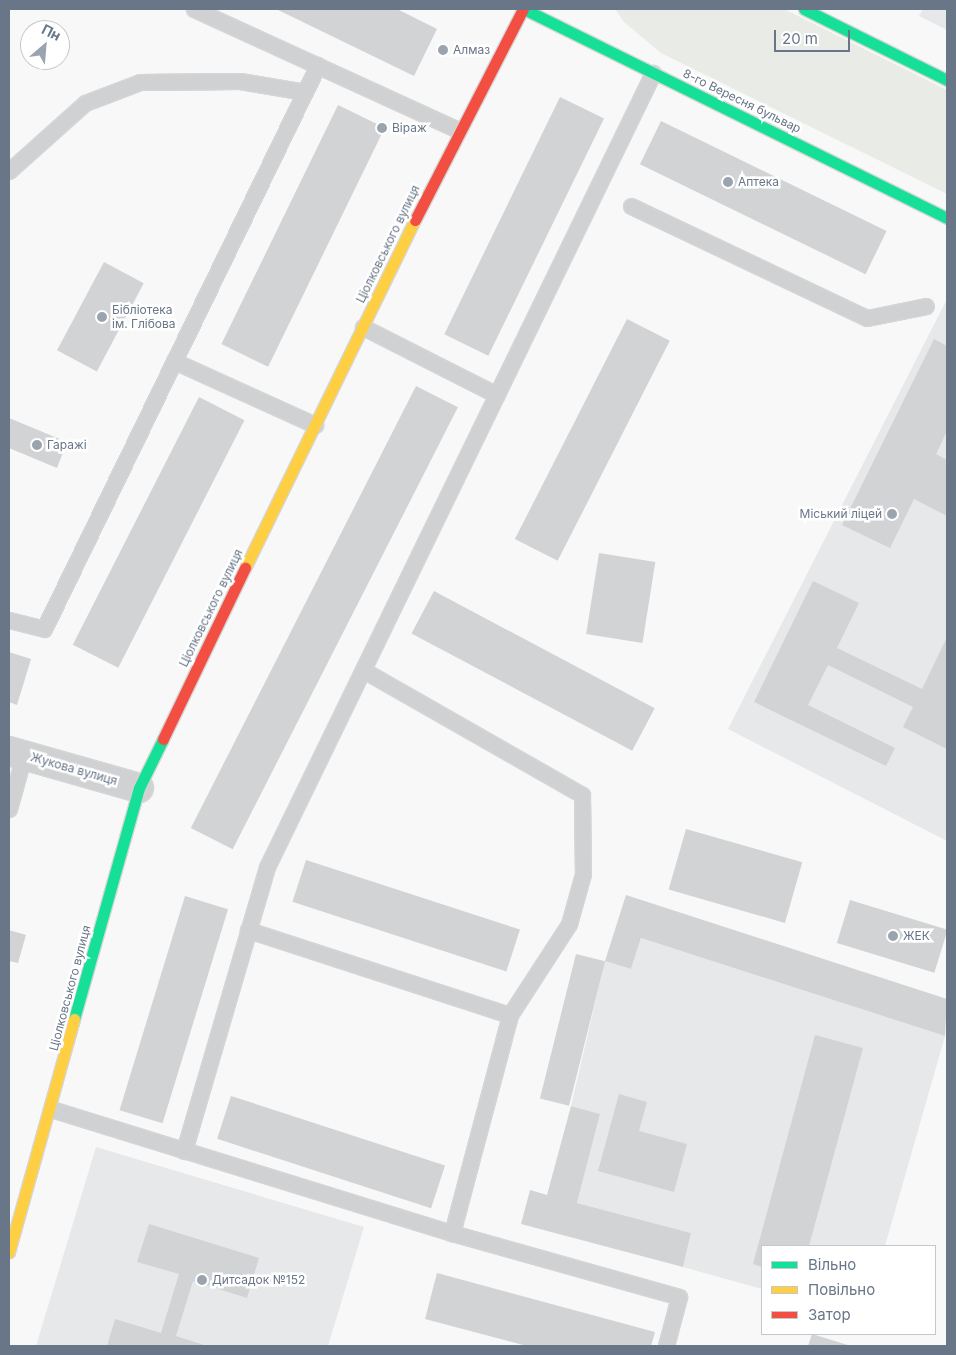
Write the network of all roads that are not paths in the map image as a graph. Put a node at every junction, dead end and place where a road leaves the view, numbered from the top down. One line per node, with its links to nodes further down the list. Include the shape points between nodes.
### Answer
1 (194, 9): 4 (lane)
2 (523, 9): 5 (street, 8-го Вересня бульвар); 8 (street, Ціолковського вулиця)
3 (804, 9): 6 (street)
4 (318, 64): 7 (lane); 8 (lane)
5 (653, 73): 11 (street, 8-го Вересня бульвар); 15 (lane)
6 (947, 80)
7 (305, 92): 9 (lane, via 240,81 140,82 85,103); 14 (lane)
8 (458, 130): 13 (street, Ціолковського вулиця)
9 (9, 171)
10 (631, 206): 12 (lane, via 867,318)
11 (947, 218)
12 (926, 306)
13 (363, 327): 15 (lane); 16 (street, Ціолковського вулиця)
14 (174, 361): 16 (lane); 17 (lane, via 44,629)
15 (497, 395): 18 (lane)
16 (316, 424): 20 (street, Ціолковського вулиця)
17 (9, 620)
18 (363, 670): 22 (lane, via 266,867); 23 (lane, via 582,795 584,874 569,924)
19 (16, 753): 20 (street, Жукова вулиця); 21 (lane)
20 (140, 788): 24 (street, Ціолковського вулиця)
21 (9, 808)
22 (248, 930): 23 (lane); 25 (lane)
23 (510, 1015): 26 (lane)
24 (51, 1109): 25 (lane); 27 (street, Ціолковського вулиця)
25 (184, 1151): 26 (lane)
26 (452, 1234): 28 (lane, via 679,1297)
27 (9, 1247)
28 (666, 1346)

